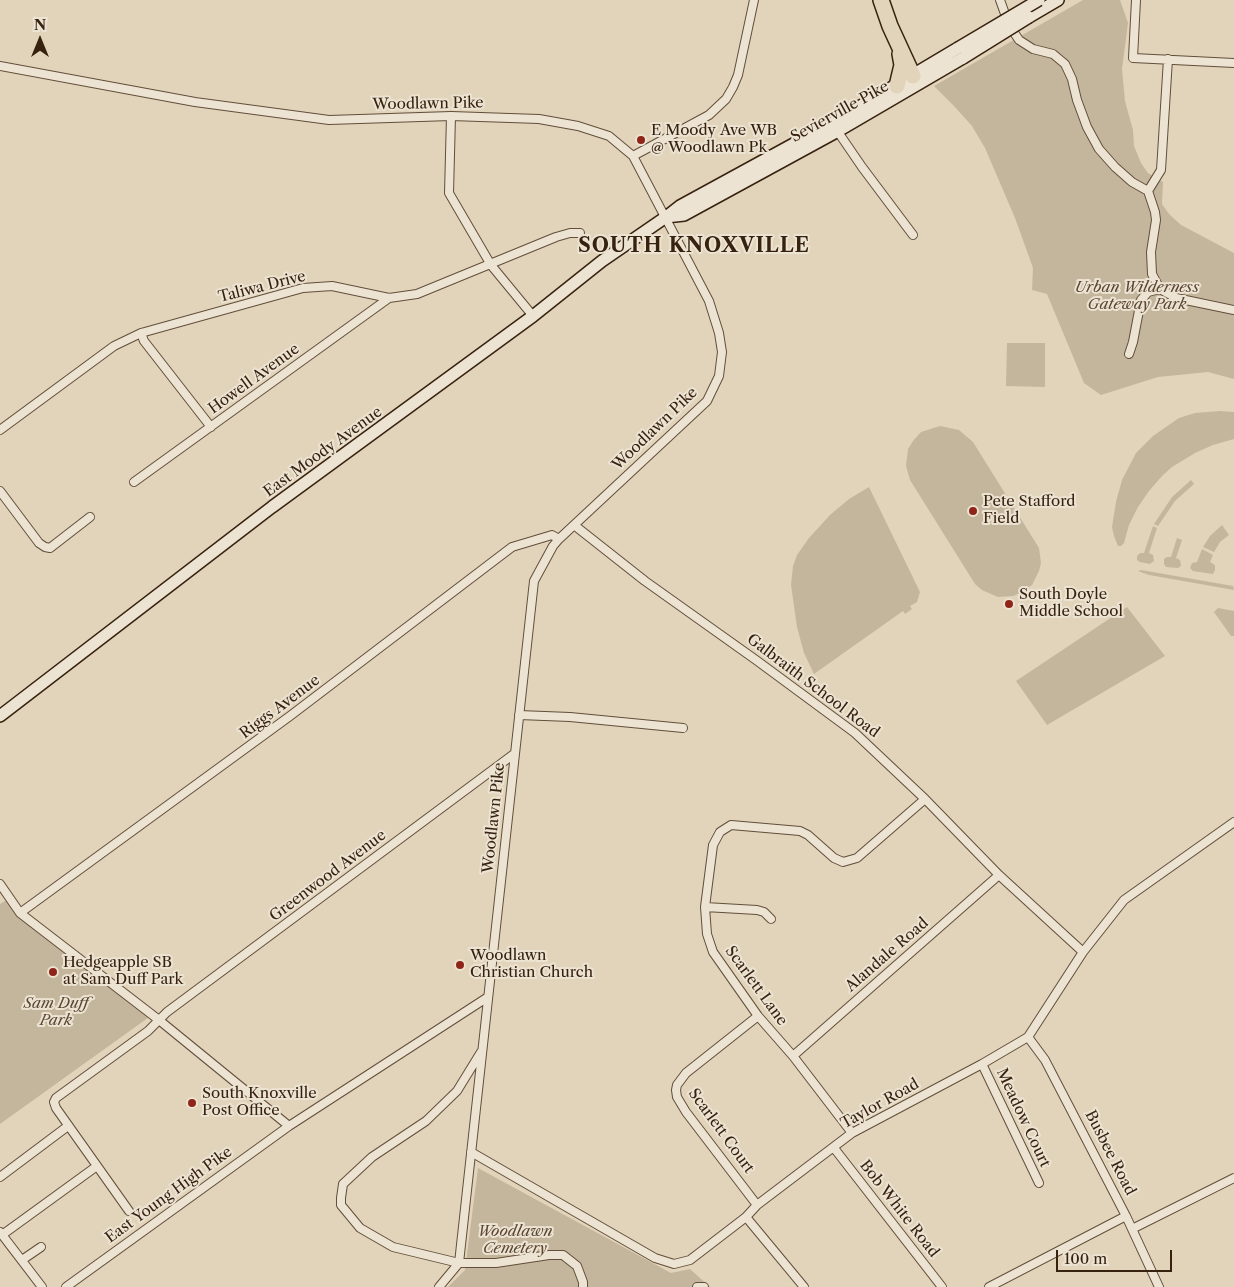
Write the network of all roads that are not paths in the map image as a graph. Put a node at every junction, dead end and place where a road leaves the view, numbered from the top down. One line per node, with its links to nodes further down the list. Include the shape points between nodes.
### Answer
1 (754, 0): 16 (street, via 738,75 726,99 709,115)
2 (881, 0): 7 (highway)
3 (1000, 0): 17 (street, via 1009,26 1019,40 1033,49 1053,54 1065,64 1086,127 1099,149 1132,182)
4 (1039, 0): 8 (main road, Sevierville Pike, bridge)
5 (1058, 0): 8 (main road, Sevierville Pike, bridge)
6 (1136, 0): 9 (street, via 1132,58)
7 (896, 41): 12 (highway); 13 (highway, via 902,60)
8 (961, 53): 12 (main road, Sevierville Pike)
9 (1168, 59): 10 (street); 17 (street, via 1161,170)
10 (1234, 63)
11 (0, 66): 14 (street, Woodlawn Pike, via 195,102 329,120)
12 (916, 80): 13 (main road, Sevierville Pike); 15 (main road, Sevierville Pike)
13 (897, 86): 15 (main road, Sevierville Pike)
14 (451, 116): 16 (street, Woodlawn Pike, via 539,119 578,126 609,136); 21 (street, via 449,193)
15 (835, 127): 18 (main road, Sevierville Pike, via 680,206); 20 (street)
16 (633, 156): 18 (street, Woodlawn Pike)
17 (1148, 191): 22 (street, via 1156,220 1151,252 1152,274)
18 (666, 217): 25 (main road, East Moody Avenue, via 602,261); 33 (street, Woodlawn Pike, via 709,301 722,352 719,376 707,401)
19 (580, 233): 21 (street, Taliwa Drive, via 556,237)
20 (913, 235)
21 (491, 265): 23 (street, Taliwa Drive, via 417,294); 25 (street)
22 (1160, 289): 24 (street, via 1176,298); 27 (street, via 1148,292 1142,300)
23 (389, 298): 26 (street, Taliwa Drive, via 332,286 304,288); 28 (street, Howell Avenue)
24 (1234, 310)
25 (533, 316): 36 (main road, East Moody Avenue, via 265,513)
26 (141, 333): 28 (street); 29 (street, Taliwa Drive, via 114,346)
27 (1129, 354)
28 (211, 427): 30 (street, Howell Avenue)
29 (0, 430)
30 (134, 482)
31 (0, 491): 32 (street, via 45,547 50,548)
32 (90, 517)
33 (574, 524): 34 (street, Woodlawn Pike); 39 (street, Galbraith School Road, via 645,581 855,733)
34 (559, 539): 35 (street, Woodlawn Pike, via 534,580); 44 (street, Riggs Avenue, via 552,535 512,547 290,716)
35 (519, 715): 37 (street); 38 (street, Woodlawn Pike)
36 (0, 716)
37 (683, 728)
38 (514, 754): 47 (street, Woodlawn Pike); 49 (street, Greenwood Avenue)
39 (925, 800): 41 (street, Galbraith School Road); 43 (street, Scarlett Lane, via 857,858 843,862 800,831 731,825 720,832 713,845)
40 (1234, 822): 46 (street, Taylor Road, via 1124,900)
41 (998, 875): 46 (street, Galbraith School Road); 52 (street, Alandale Road)
42 (0, 884): 44 (street)
43 (705, 907): 45 (street, via 757,910); 48 (street, Scarlett Lane, via 707,934 713,952)
44 (20, 913): 49 (street)
45 (771, 919)
46 (1082, 952): 50 (street, Taylor Road)
47 (488, 997): 51 (street, Woodlawn Pike); 55 (street, East Young High Pike)
48 (758, 1016): 52 (street, Scarlett Lane); 63 (street, Scarlett Court, via 686,1073 676,1090 686,1112)
49 (159, 1020): 54 (street, Greenwood Avenue, via 56,1098 56,1108); 55 (street)
50 (1028, 1037): 53 (street, Taylor Road); 66 (street, Busbee Road, via 1045,1060)
51 (482, 1051): 58 (street, Woodlawn Pike); 71 (street, via 457,1091 426,1121 372,1157 343,1184 340,1198 341,1205 360,1228 393,1247)
52 (793, 1056): 56 (street, Scarlett Lane)
53 (982, 1064): 56 (street, Taylor Road); 62 (street, Meadow Court)
54 (68, 1126): 59 (street); 60 (street)
55 (289, 1126): 74 (street, East Young High Pike)
56 (852, 1133): 57 (street, Taylor Road)
57 (834, 1148): 63 (street, Taylor Road); 79 (street, Bob White Road)
58 (471, 1152): 65 (street, Taylor Road, via 667,1264 690,1260); 71 (street, Woodlawn Pike)
59 (97, 1166): 64 (street); 68 (street)
60 (0, 1177)
61 (1234, 1178): 67 (street)
62 (1039, 1183)
63 (758, 1205): 65 (street, Taylor Road)
64 (129, 1211)
65 (746, 1216): 78 (street)
66 (1126, 1216): 67 (street, Busbee Road); 80 (street)
67 (1132, 1229): 81 (street, Busbee Road)
68 (1, 1234): 70 (street)
69 (41, 1247): 70 (street)
70 (22, 1260): 73 (street)
71 (459, 1263): 72 (street); 75 (street, via 496,1263 549,1254 563,1255 577,1266)
72 (441, 1286)
73 (42, 1287)
74 (66, 1287)
75 (583, 1287)
76 (697, 1287): 77 (street)
77 (704, 1287)
78 (804, 1287)
79 (942, 1287)
80 (989, 1287)
81 (1159, 1287)

